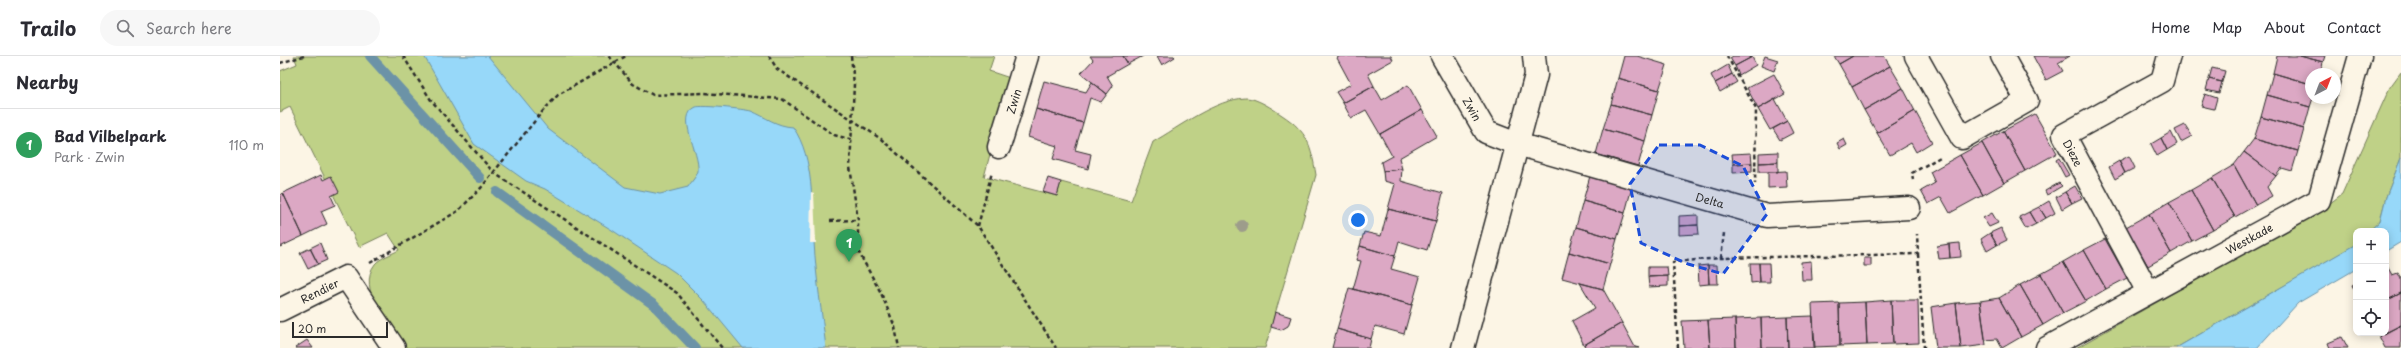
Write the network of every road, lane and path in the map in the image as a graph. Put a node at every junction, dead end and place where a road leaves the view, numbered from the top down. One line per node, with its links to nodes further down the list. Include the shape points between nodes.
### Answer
1 (304, 56): 15 (path)
2 (403, 56): 22 (path, via 432,100)
3 (609, 56): 16 (path)
4 (626, 56): 16 (path)
5 (769, 56): 17 (path, via 777,69)
6 (852, 56): 17 (path)
7 (1027, 56): 21 (street, Zwin)
8 (1442, 56): 20 (street, Zwin, via 1486,132)
9 (1534, 56): 20 (street, via 1536,75)
10 (1727, 56): 24 (path, via 1756,109)
11 (1916, 56): 18 (street)
12 (2002, 56): 18 (street, via 2027,101)
13 (2169, 56): 30 (street, Dieze, via 2162,81 2064,136)
14 (2360, 56): 30 (street, Westkade, via 2319,200)
15 (280, 63)
16 (613, 63): 19 (path, via 633,84 653,95 704,93 782,99 834,135); 22 (path, via 558,95)
17 (852, 118): 19 (path); 27 (path, via 882,139)
18 (1962, 138): 23 (path, via 1954,149 1912,173)
19 (853, 140): 25 (path, via 850,167)
20 (1517, 144): 24 (street, Delta); 36 (street)
21 (999, 147): 27 (path)
22 (494, 173): 29 (path, via 458,211); 33 (path, via 677,293)
23 (1912, 208): 24 (street, Delta, via 1767,216); 28 (path)
24 (1754, 212)
25 (858, 220): 26 (path); 34 (path, via 858,251 881,293 895,327)
26 (830, 221)
27 (978, 226): 35 (path)
28 (1918, 254): 37 (path, via 1721,258 1673,262); 38 (path)
29 (346, 277): 31 (street, Rendier); 32 (street, Rendier)
30 (2148, 292): 39 (street, Westkade)
31 (280, 310)
32 (394, 348)
33 (722, 348)
34 (899, 348)
35 (1056, 348)
36 (1463, 348)
37 (1678, 348)
38 (1924, 348)
39 (2047, 348)

